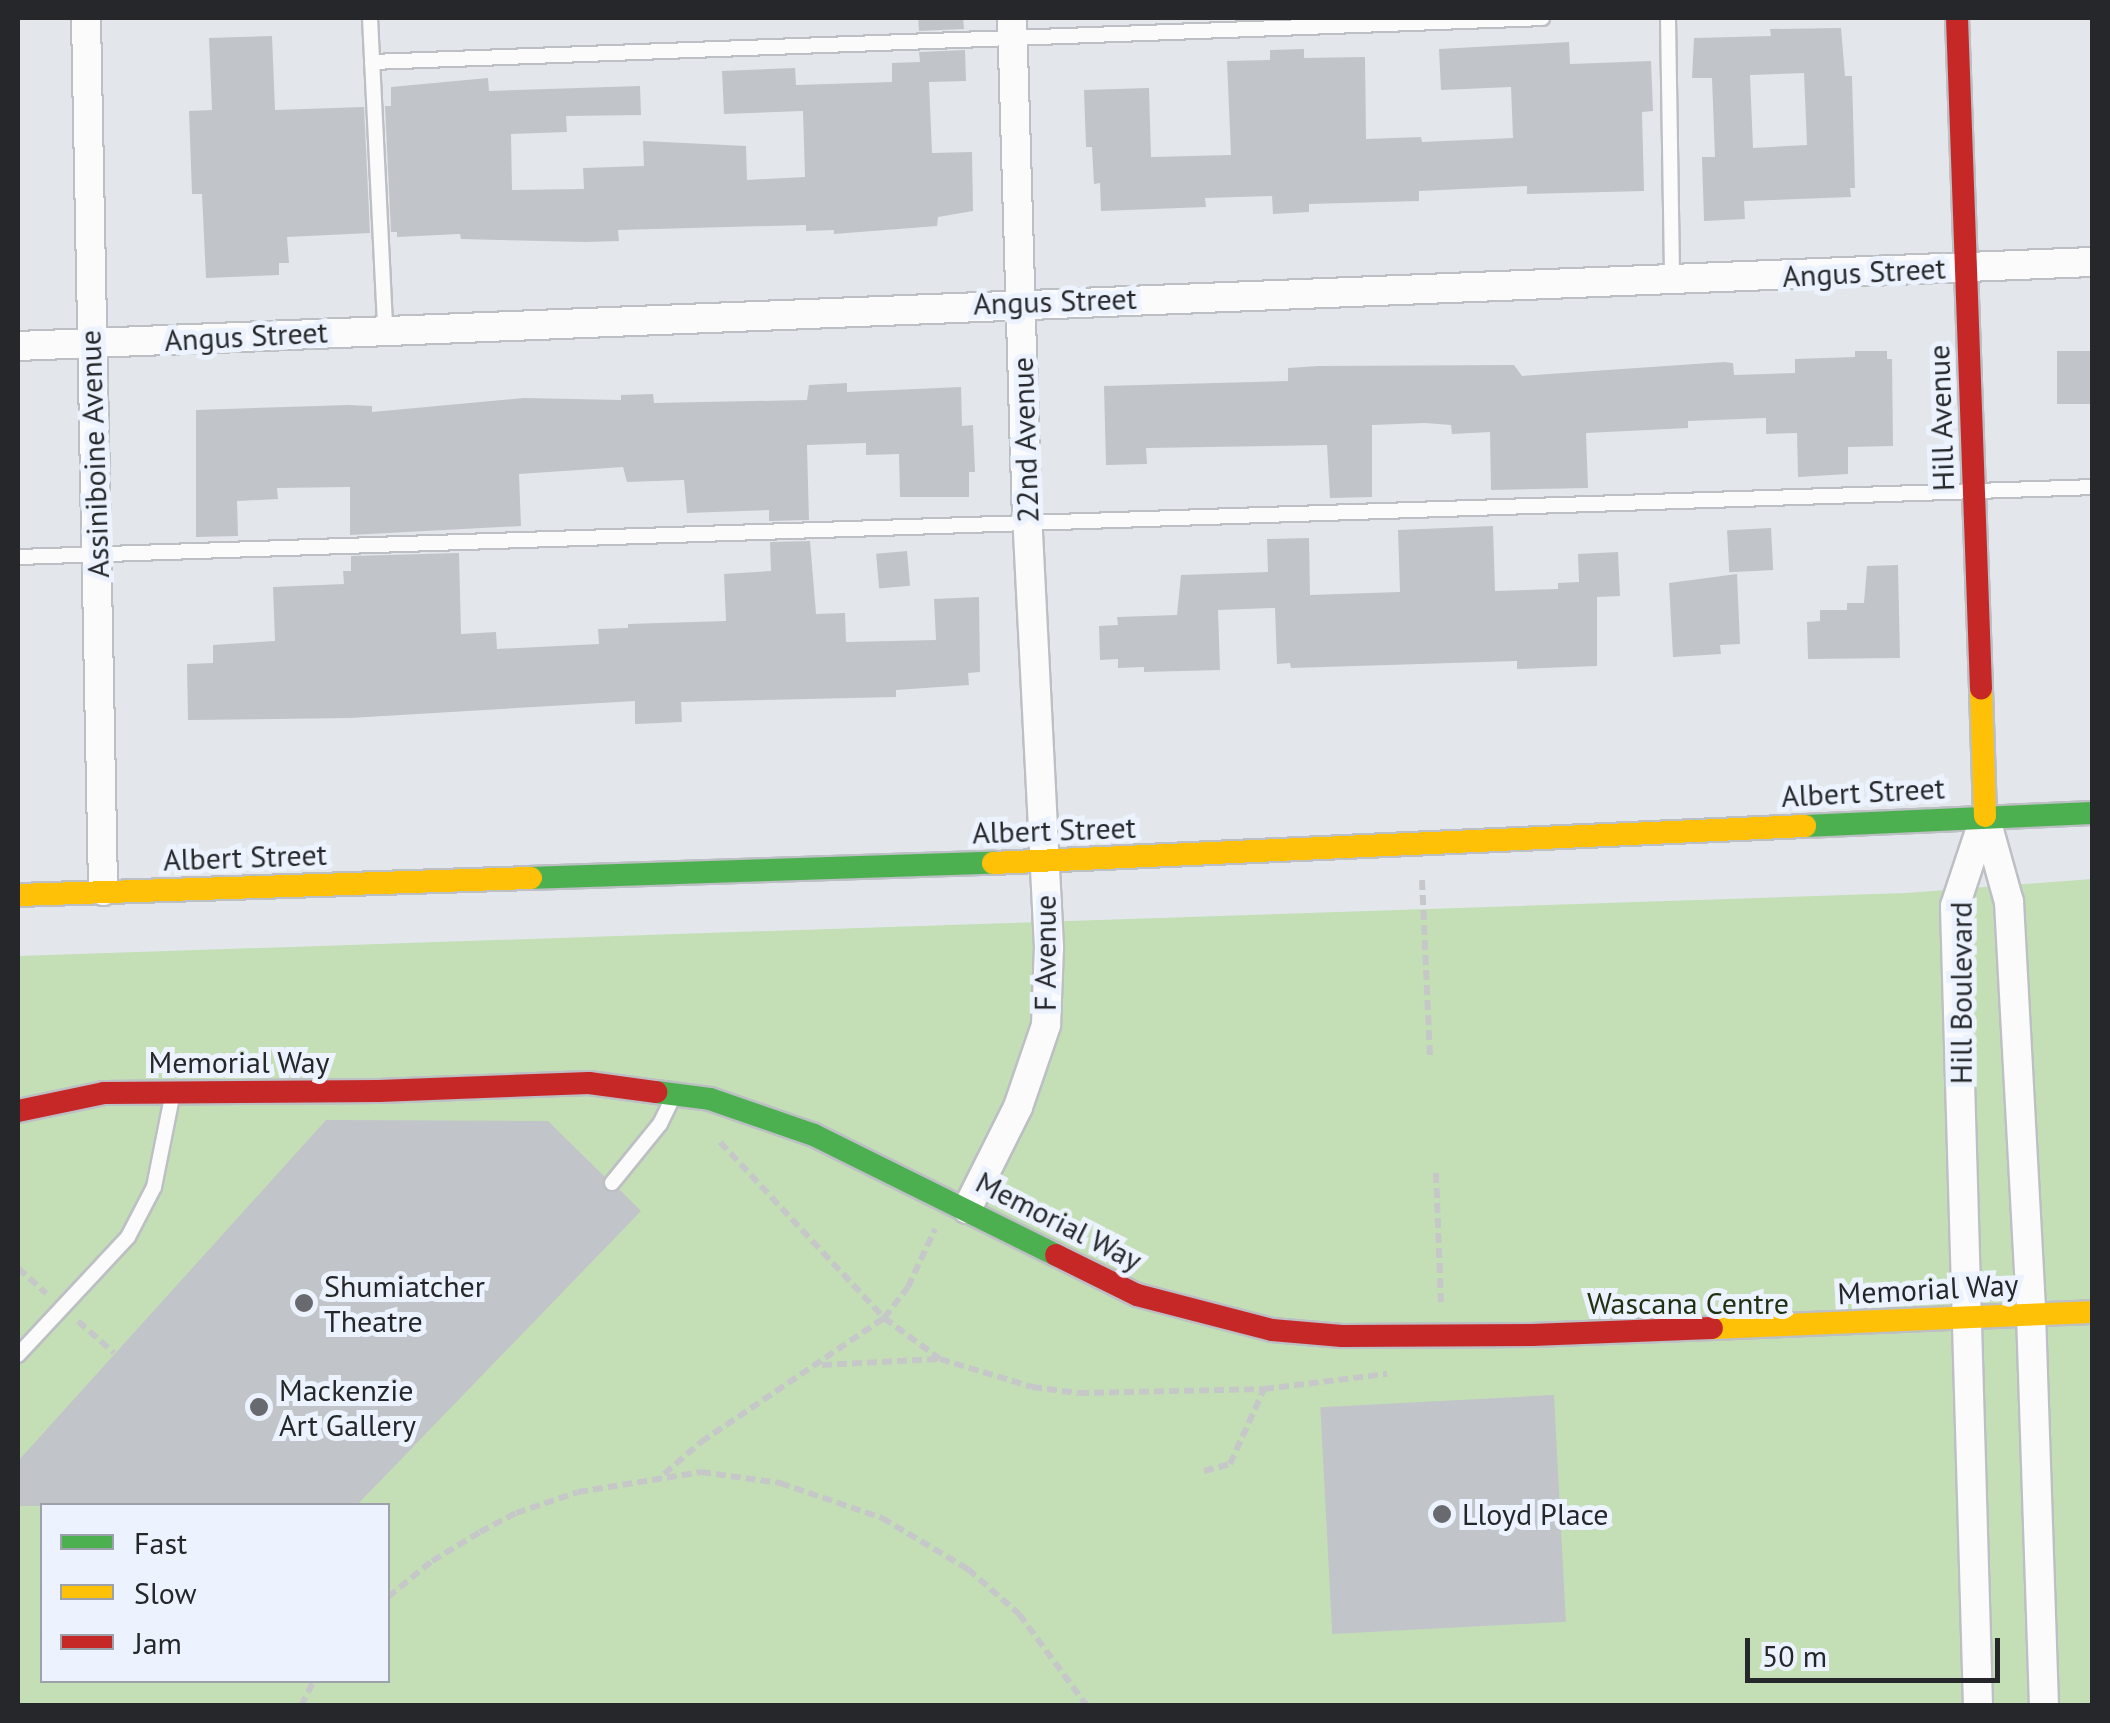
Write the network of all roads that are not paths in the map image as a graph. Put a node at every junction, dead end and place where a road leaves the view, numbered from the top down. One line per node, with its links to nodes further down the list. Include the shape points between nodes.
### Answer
1 (86, 18): 13 (street, Assiniboine Avenue)
2 (370, 18): 7 (lane)
3 (1542, 18): 6 (lane)
4 (1668, 18): 10 (lane)
5 (1957, 18): 9 (street, Hill Avenue)
6 (1012, 27): 7 (lane); 11 (street, 22nd Avenue)
7 (372, 62): 12 (lane)
8 (2092, 262): 9 (street, Angus Street)
9 (1966, 267): 10 (street, Angus Street); 16 (street, Hill Avenue)
10 (1672, 282): 11 (street, Angus Street)
11 (1020, 302): 12 (street, Angus Street); 17 (street, 22nd Avenue)
12 (385, 328): 13 (street, Angus Street)
13 (90, 344): 14 (street, Angus Street); 18 (street, Assiniboine Avenue)
14 (18, 346)
15 (2092, 487): 16 (lane)
16 (1974, 493): 17 (lane); 21 (street, Hill Avenue)
17 (1027, 520): 18 (lane); 22 (street, 22nd Avenue)
18 (99, 554): 19 (lane); 23 (street, Assiniboine Avenue)
19 (18, 556)
20 (2092, 813): 21 (street, Albert Street)
21 (1985, 816): 22 (street, Albert Street); 31 (street, Hill Boulevard, via 2009,902); 32 (street, Hill Boulevard, via 1956,906)
22 (1044, 861): 23 (street, Albert Street); 29 (street, F Avenue, via 1046,1025 1018,1107)
23 (104, 891): 24 (street, Albert Street)
24 (18, 895)
25 (174, 1091): 26 (street, Memorial Way, via 589,1083); 27 (street, Memorial Way, via 104,1093); 33 (lane, via 154,1187 128,1237)
26 (674, 1094): 28 (lane, via 660,1124); 29 (street, Memorial Way, via 814,1134)
27 (18, 1111)
28 (612, 1182)
29 (958, 1204): 32 (street, Memorial Way, via 1137,1294 1272,1330 1514,1335)
30 (2092, 1312): 31 (street, Memorial Way)
31 (2031, 1314): 32 (street, Memorial Way); 35 (street, Hill Boulevard)
32 (1968, 1317): 34 (street, Hill Boulevard)
33 (18, 1355)
34 (1978, 1706)
35 (2044, 1706)

